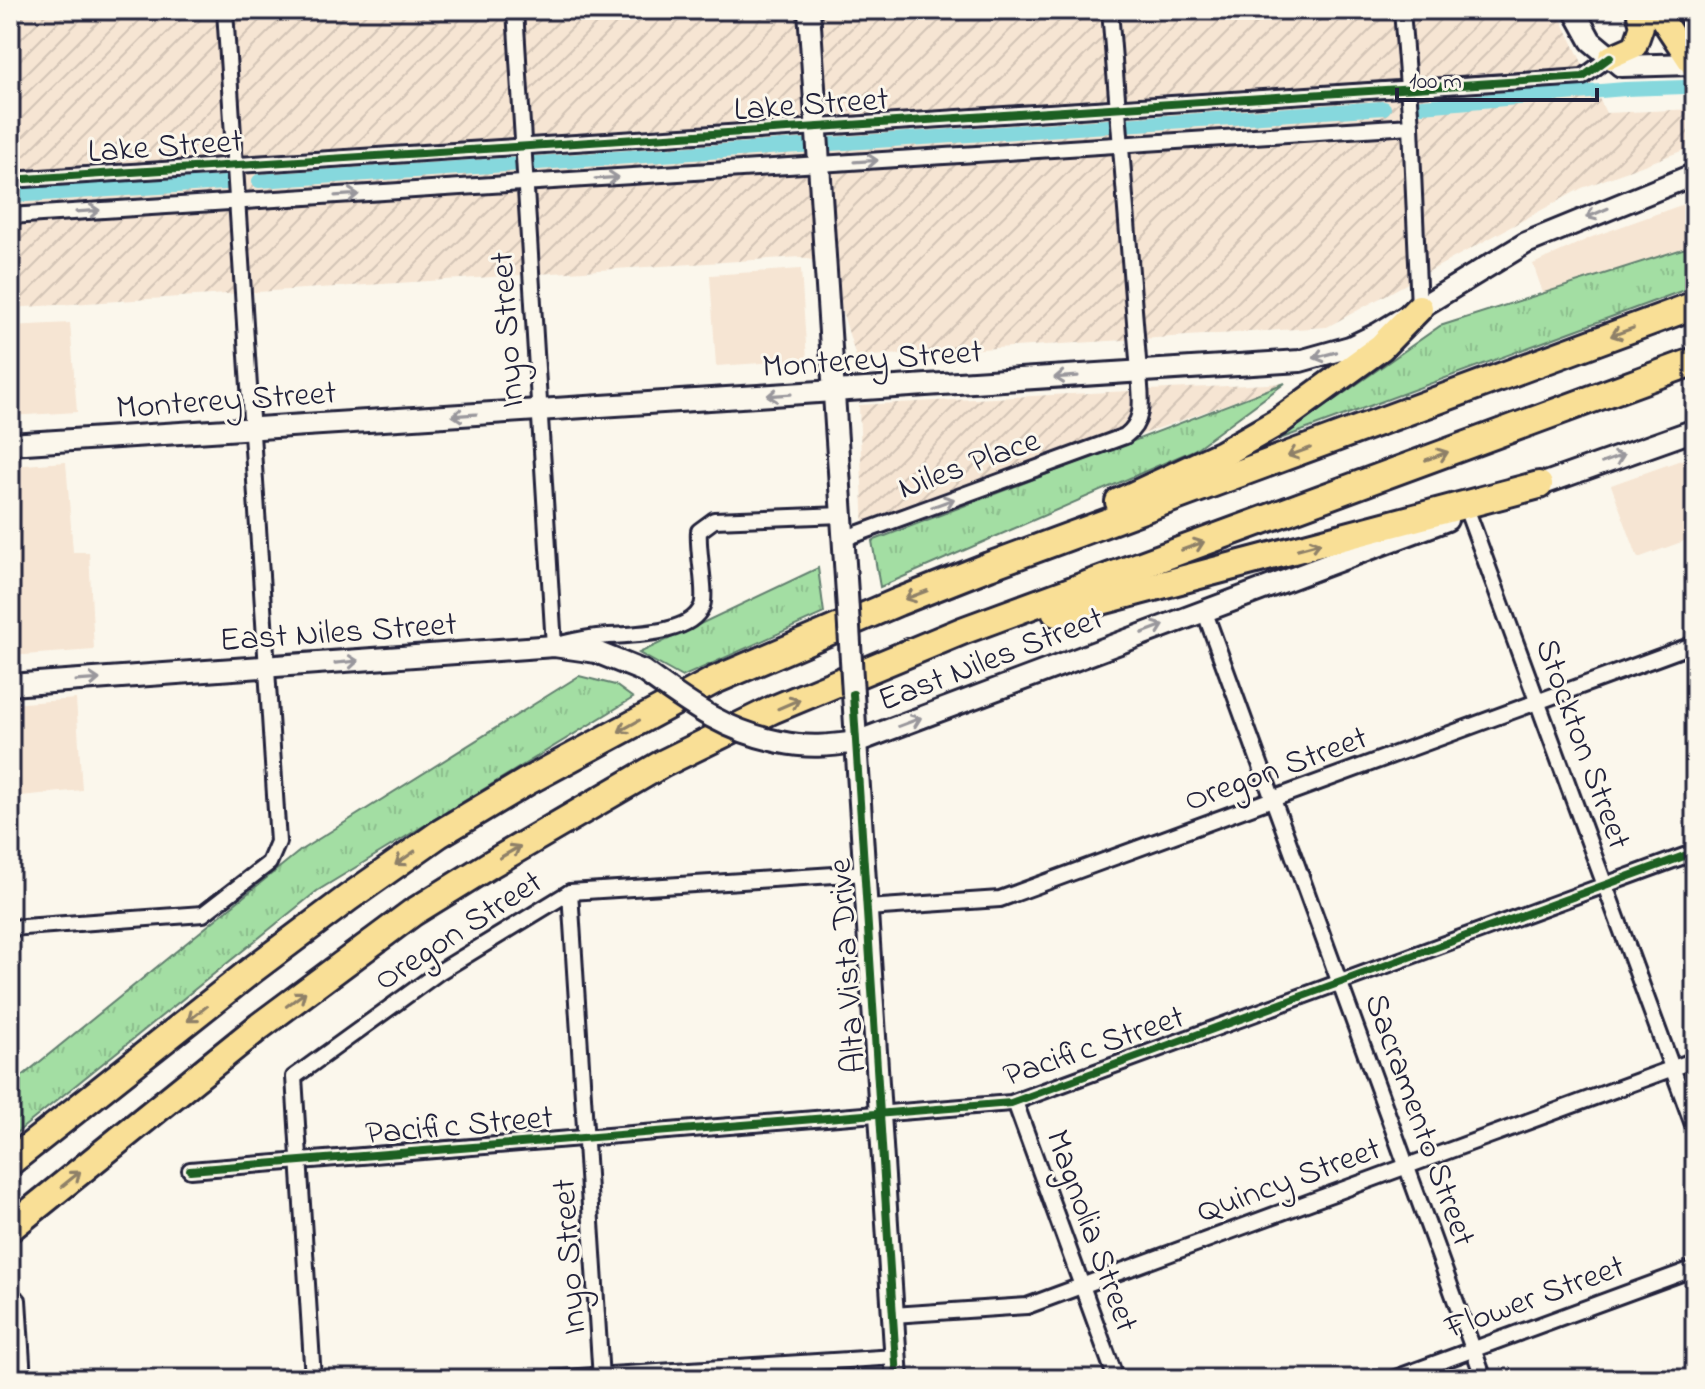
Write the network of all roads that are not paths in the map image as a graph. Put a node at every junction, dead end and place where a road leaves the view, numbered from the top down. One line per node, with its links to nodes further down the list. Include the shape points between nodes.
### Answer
1 (225, 10): 20 (street)
2 (515, 10): 18 (street, Inyo Street)
3 (809, 10): 16 (main road, Alta Vista Drive)
4 (1110, 10): 14 (street)
5 (1402, 10): 13 (street)
6 (1574, 10): 11 (main road, via 1591,41)
7 (1638, 10): 11 (main road, via 1642,26 1635,46)
8 (1656, 10): 12 (main road)
9 (1687, 10): 10 (main road)
10 (1695, 21)
11 (1610, 57): 12 (main road, via 1621,66); 13 (street, Lake Street, via 1583,77)
12 (1693, 67)
13 (1408, 89): 14 (street, Lake Street); 15 (street)
14 (1118, 111): 16 (street, Lake Street); 17 (street)
15 (1411, 126): 17 (street, Lake Street); 29 (street)
16 (816, 128): 18 (street, Lake Street); 19 (main road, Alta Vista Drive)
17 (1120, 143): 19 (street, Lake Street, one-way to 17); 31 (street)
18 (524, 147): 20 (street, Lake Street); 23 (street, Inyo Street)
19 (819, 164): 23 (street, Lake Street, one-way to 19); 32 (main road, Alta Vista Drive)
20 (235, 165): 22 (street, Lake Street); 26 (street)
21 (1695, 174): 25 (main road, Monterey Street)
22 (10, 180)
23 (526, 183): 26 (street, Lake Street, one-way to 23); 33 (street, Inyo Street)
24 (1695, 185): 25 (main road)
25 (1638, 196): 29 (main road, Monterey Street, one-way to 29, via 1526,243)
26 (237, 202): 27 (street, Lake Street, one-way to 26); 34 (street)
27 (10, 216)
28 (1695, 305): 41 (highway, one-way to 41)
29 (1419, 308): 31 (main road, Monterey Street, one-way to 31, via 1377,334 1326,355 1283,363); 41 (highway, via 1381,347 1278,422)
30 (1695, 361): 43 (highway, one-way to 30)
31 (1139, 372): 32 (main road, Monterey Street, one-way to 32); 40 (street, Niles Place, one-way to 31, via 1125,436 1141,412)
32 (834, 392): 33 (main road, Monterey Street, one-way to 33); 39 (main road, Alta Vista Drive)
33 (540, 410): 34 (main road, Monterey Street, one-way to 34); 45 (street, Inyo Street)
34 (252, 429): 36 (main road, Monterey Street); 46 (street)
35 (1695, 430): 37 (main road, East Niles Street, one-way to 35)
36 (10, 444)
37 (1539, 485): 38 (main road, East Niles Street); 43 (highway, one-way to 37, via 991,630)
38 (1468, 513): 42 (main road, East Niles Street); 48 (street, Stockton Street)
39 (842, 515): 40 (main road, Alta Vista Drive); 45 (street, via 714,520 699,531 703,603 697,613 652,633)
40 (843, 539): 49 (main road, Alta Vista Drive, bridge)
41 (989, 566): 64 (highway, one-way to 64, via 715,680 439,834 252,970)
42 (1204, 610): 49 (main road, East Niles Street, one-way to 42); 50 (street, Sacramento Street)
43 (962, 631): 68 (highway, one-way to 43, via 260,1026 465,880 662,764 772,710)
44 (1695, 644): 48 (street, Oregon Street)
45 (554, 646): 46 (main road, East Niles Street, one-way to 45); 49 (main road, East Niles Street, bridge, via 596,652 643,671 718,722 755,737 800,746)
46 (267, 668): 47 (main road, East Niles Street, one-way to 46); 56 (street, via 278,842 269,863 203,914)
47 (10, 685)
48 (1537, 702): 50 (street, Oregon Street); 53 (street, Stockton Street)
49 (856, 742): 52 (main road, Alta Vista Drive)
50 (1273, 799): 55 (street, Oregon Street, via 1000,899); 57 (street, Sacramento Street)
51 (1695, 852): 53 (street, Pacific Street)
52 (865, 873): 54 (street, Oregon Street); 55 (main road, Alta Vista Drive)
53 (1605, 885): 57 (street, Pacific Street); 59 (street, Stockton Street)
54 (570, 892): 63 (street, Inyo Street); 65 (street, Oregon Street, via 439,972 294,1077)
55 (867, 908): 61 (main road, Alta Vista Drive)
56 (10, 928)
57 (1340, 983): 60 (street, Pacific Street); 66 (street, Sacramento Street)
58 (1695, 1060): 59 (street, Quincy Street)
59 (1672, 1068): 62 (street, Stockton Street); 66 (street, Quincy Street)
60 (1015, 1102): 61 (street, Pacific Street); 70 (street, Magnolia Street)
61 (880, 1114): 63 (street, Pacific Street); 72 (main road, Alta Vista Drive)
62 (1695, 1130)
63 (586, 1139): 65 (street, Pacific Street); 75 (street, Inyo Street)
64 (10, 1162)
65 (299, 1163): 67 (street, Pacific Street); 77 (street)
66 (1407, 1166): 70 (street, Quincy Street); 73 (street, Sacramento Street)
67 (190, 1170)
68 (10, 1228)
69 (1695, 1268): 73 (street, Flower Street)
70 (1082, 1286): 72 (street, Quincy Street, via 1027,1306); 80 (street, Magnolia Street)
71 (18, 1300): 76 (street)
72 (893, 1315): 74 (main road, Alta Vista Drive)
73 (1474, 1349): 81 (street, Flower Street); 82 (street, Sacramento Street)
74 (896, 1357): 75 (street); 79 (main road, Alta Vista Drive)
75 (601, 1377): 78 (street)
76 (23, 1379)
77 (313, 1379)
78 (547, 1379)
79 (897, 1379)
80 (1116, 1379)
81 (1393, 1379)
82 (1484, 1379)

